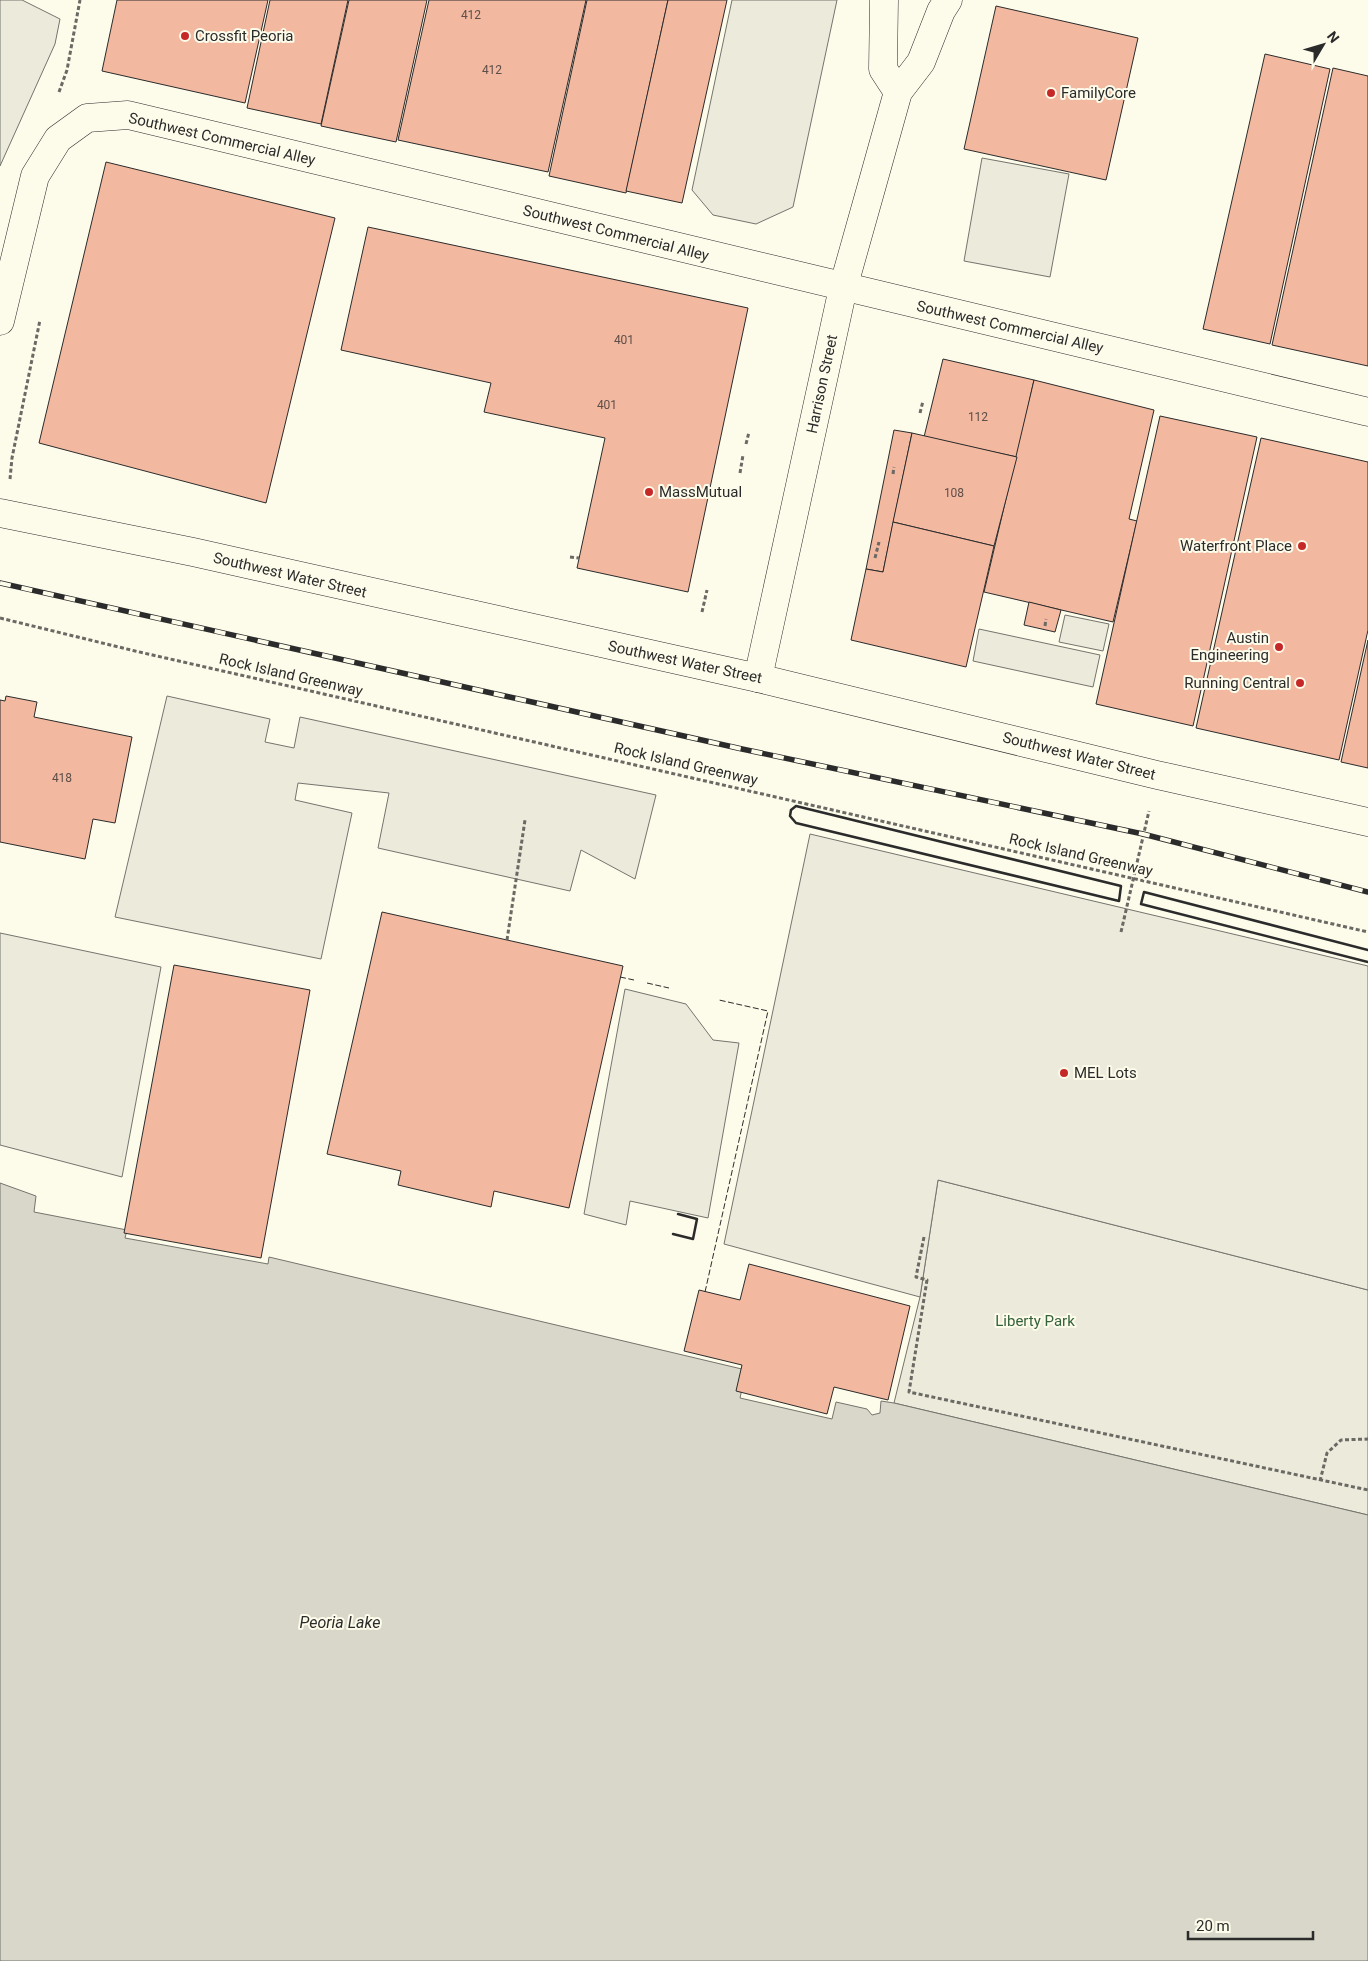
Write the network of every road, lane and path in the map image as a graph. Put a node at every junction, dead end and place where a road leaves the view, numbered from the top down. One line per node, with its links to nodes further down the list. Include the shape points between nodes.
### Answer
1 (80, 0): 4 (path)
2 (884, 0): 5 (street, via 883,69)
3 (948, 0): 5 (street, Harrison Street, via 921,62)
4 (67, 70)
5 (898, 92): 6 (street, Harrison Street)
6 (843, 288): 7 (street, Southwest Commercial Alley, via 128,116 87,118 53,146 35,176); 9 (street, Southwest Commercial Alley); 27 (street, Harrison Street)
7 (0, 322)
8 (923, 401): 10 (path)
9 (1368, 412)
10 (920, 413)
11 (749, 432): 12 (path)
12 (746, 444)
13 (744, 455): 15 (path)
14 (894, 467): 16 (path)
15 (740, 473)
16 (893, 474)
17 (0, 513): 27 (street, Southwest Water Street, via 174,548)
18 (880, 542): 21 (path)
19 (570, 557): 20 (path)
20 (579, 558)
21 (875, 558)
22 (707, 590): 23 (path)
23 (702, 612)
24 (0, 618): 31 (path, Rock Island Greenway, via 144,654)
25 (1046, 619): 26 (path)
26 (1045, 626)
27 (758, 678): 30 (street, Southwest Water Street, via 1157,775)
28 (1150, 808): 31 (path)
29 (525, 820): 34 (path)
30 (1368, 822)
31 (1133, 878): 32 (path); 33 (path, Rock Island Greenway)
32 (1121, 932)
33 (1368, 932)
34 (508, 940)
35 (924, 1237): 37 (path, via 916,1277 927,1280 909,1392)
36 (1368, 1439): 37 (path, via 1341,1440 1327,1453)
37 (1320, 1481): 38 (path)
38 (1368, 1490)

